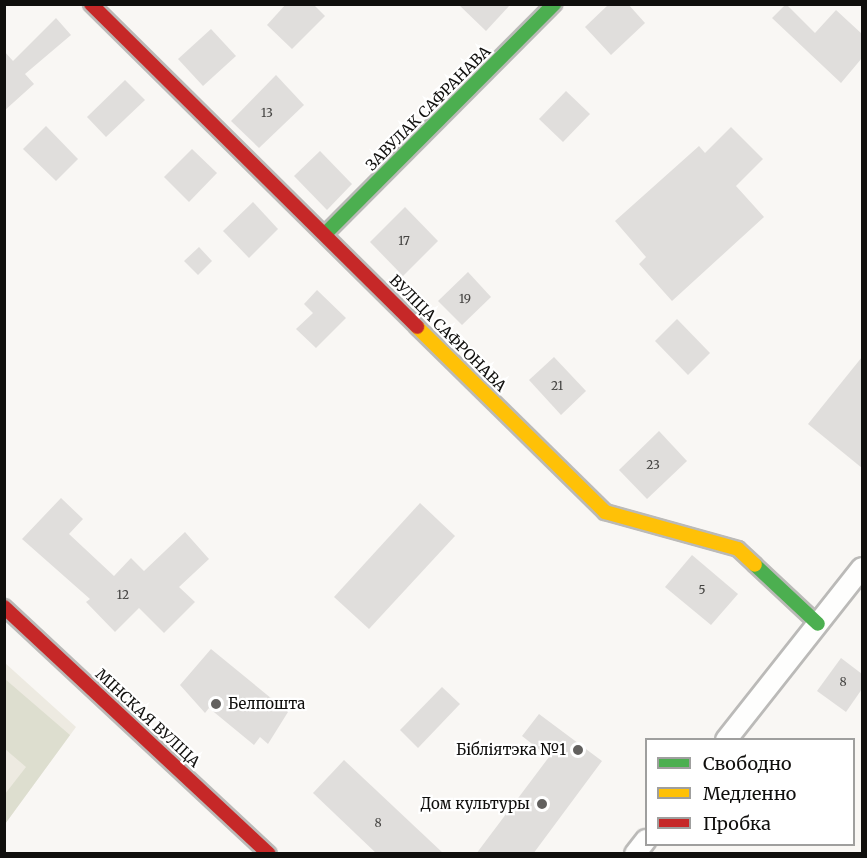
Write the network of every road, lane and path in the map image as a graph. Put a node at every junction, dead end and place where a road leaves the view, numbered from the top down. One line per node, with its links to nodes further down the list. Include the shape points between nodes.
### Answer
1 (91, 4): 3 (street, ВУЛІЦА САФРОНАВА)
2 (554, 4): 3 (street, ЗАВУЛАК САФРАНАВА)
3 (325, 234): 6 (street, ВУЛІЦА САФРОНАВА, via 605,512 738,549)
4 (862, 567): 6 (street)
5 (4, 607): 9 (street, МІНСКАЯ ВУЛІЦА)
6 (818, 624): 7 (street)
7 (728, 738)
8 (645, 841): 10 (street)
9 (269, 854)
10 (635, 854)

